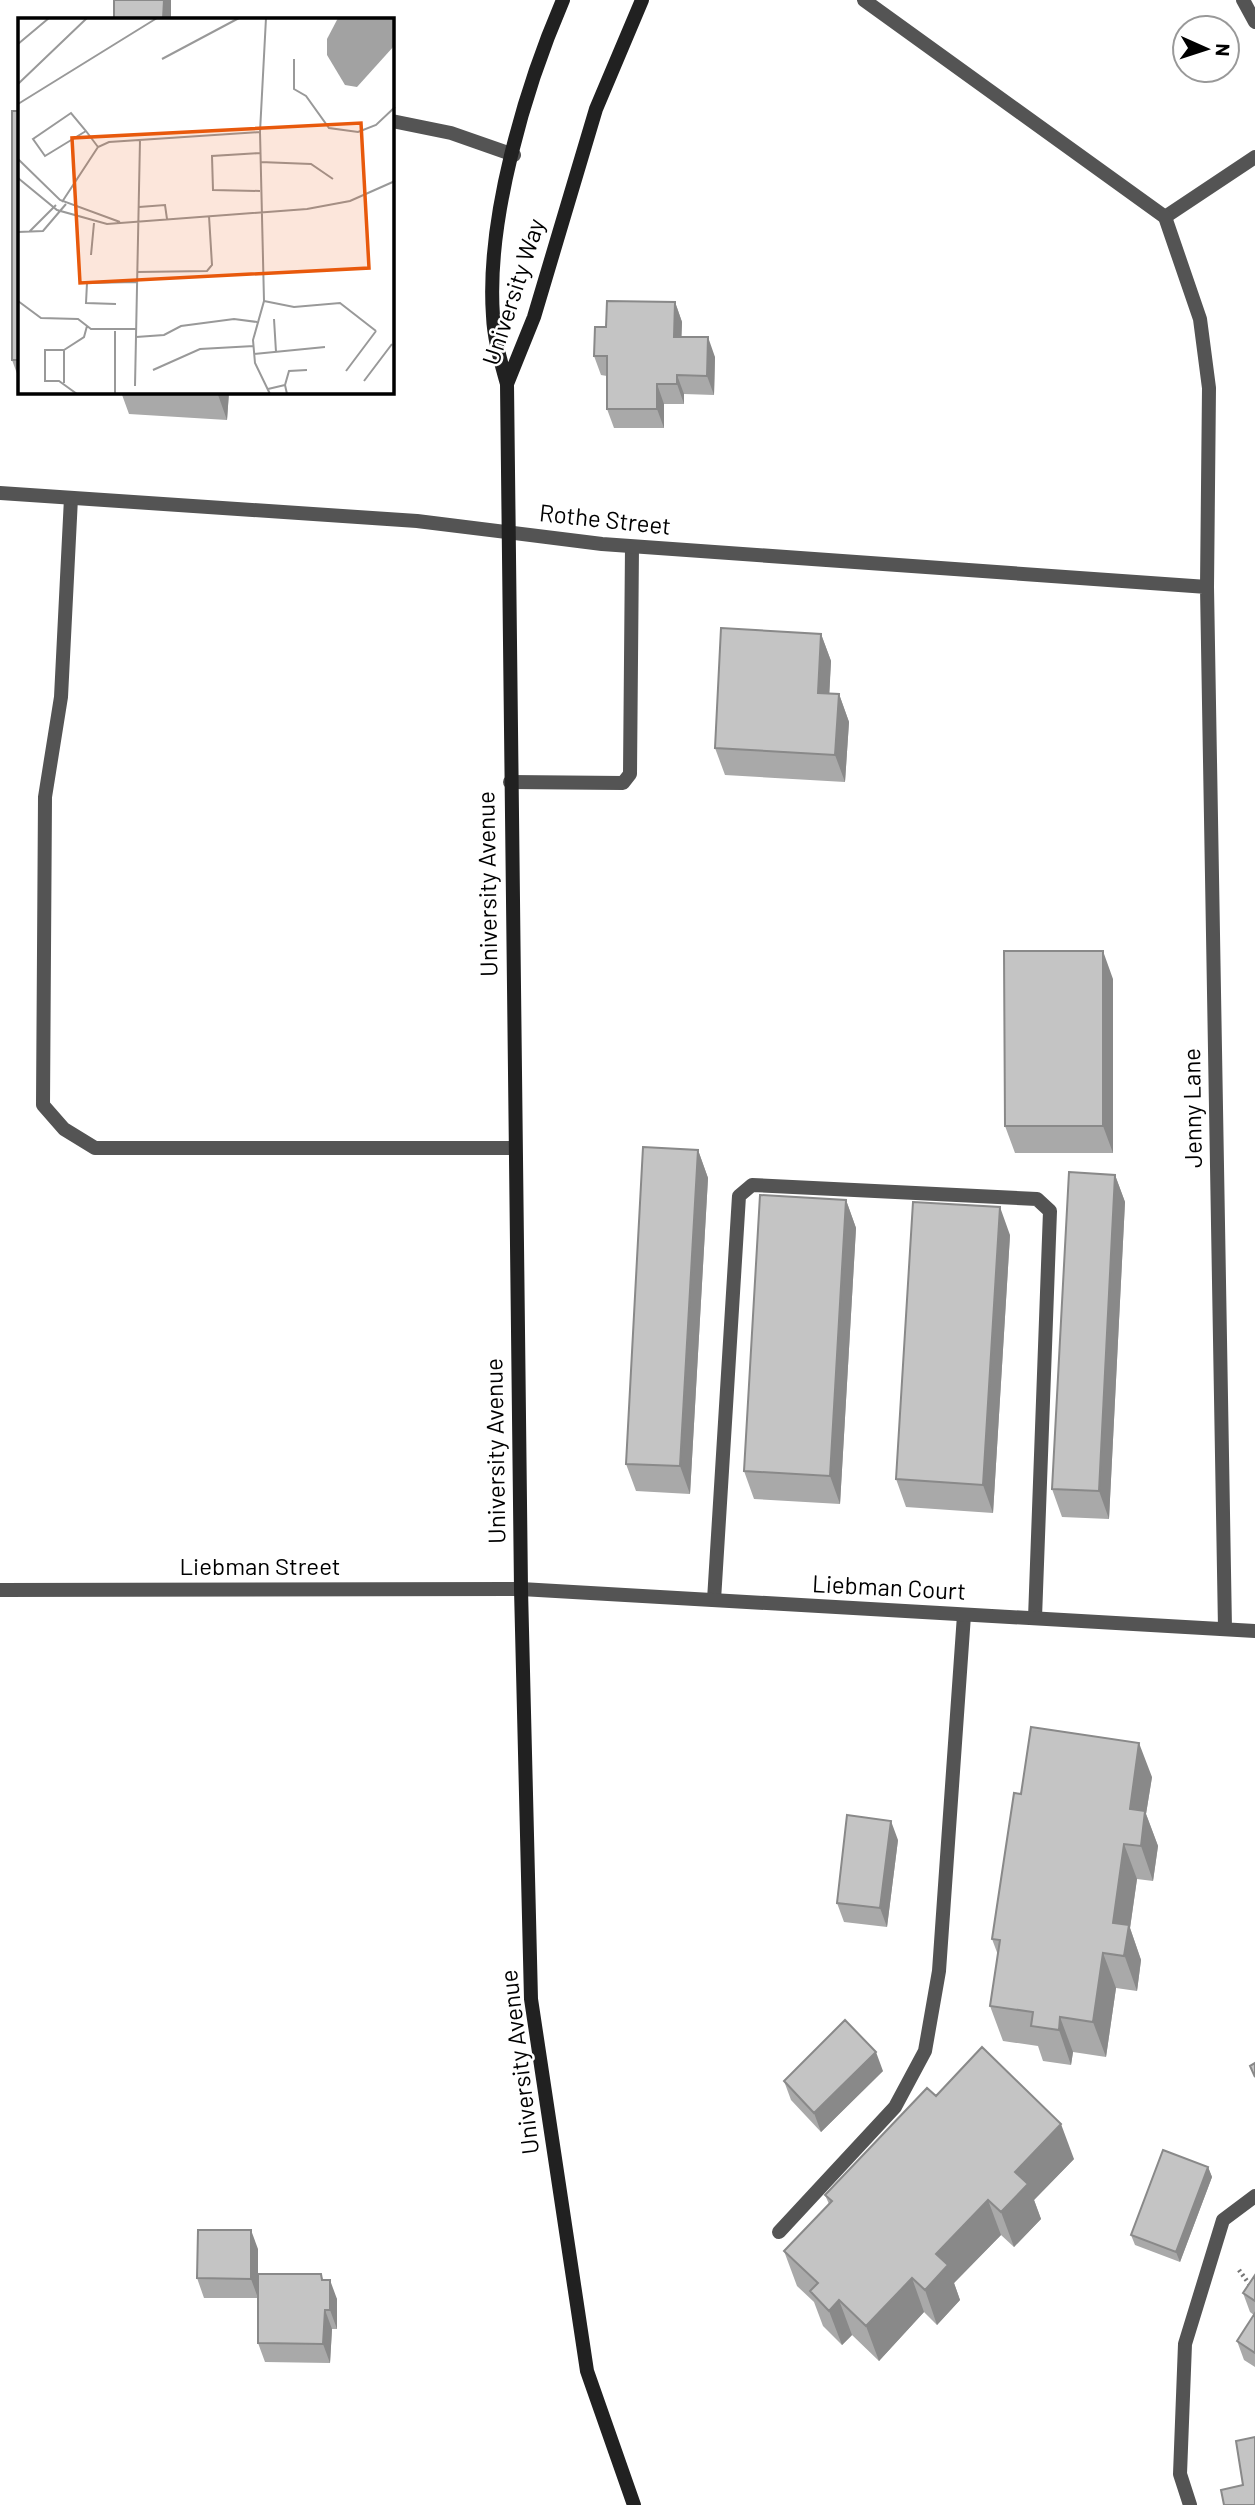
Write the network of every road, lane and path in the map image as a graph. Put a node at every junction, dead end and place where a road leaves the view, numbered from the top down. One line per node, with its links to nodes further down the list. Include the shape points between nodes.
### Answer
1 (563, 0): 7 (main road, University Way)
2 (642, 0): 10 (main road, University Way, via 588,132 534,317)
3 (864, 0): 9 (street)
4 (1242, 0): 5 (street)
5 (1255, 22)
6 (394, 121): 7 (street, via 440,130)
7 (514, 155): 10 (main road, University Way, via 500,213 493,279 495,334)
8 (1255, 157): 9 (street)
9 (1165, 217): 15 (street, Jenny Lane, via 1200,319 1209,388)
10 (507, 384): 13 (main road, University Avenue)
11 (0, 493): 12 (street, Rothe Street)
12 (71, 498): 13 (street, Rothe Street, via 417,521); 17 (street, via 61,696 45,797 43,1105 64,1129 95,1148)
13 (506, 532): 14 (street, Rothe Street); 16 (main road, University Avenue)
14 (632, 547): 15 (street, Rothe Street); 16 (street, via 630,774 623,783)
15 (1207, 587): 23 (street, Jenny Lane)
16 (510, 782): 17 (main road, University Avenue)
17 (514, 1149): 18 (main road, University Avenue)
18 (521, 1589): 19 (street, Liebman Street); 20 (street, Liebman Court); 27 (main road, University Avenue, via 531,1999 587,2371)
19 (0, 1590)
20 (714, 1600): 21 (street, Liebman Court); 22 (street, via 739,1196 752,1185 1037,1199 1050,1211)
21 (964, 1615): 22 (street, Liebman Court); 26 (street, via 939,1971 925,2051 895,2107)
22 (1035, 1618): 23 (street, Liebman Court)
23 (1224, 1629): 24 (street, Liebman Court)
24 (1255, 1631)
25 (1255, 2196): 28 (street, via 1223,2220 1185,2344 1180,2474)
26 (779, 2232)
27 (634, 2505)
28 (1191, 2505)

